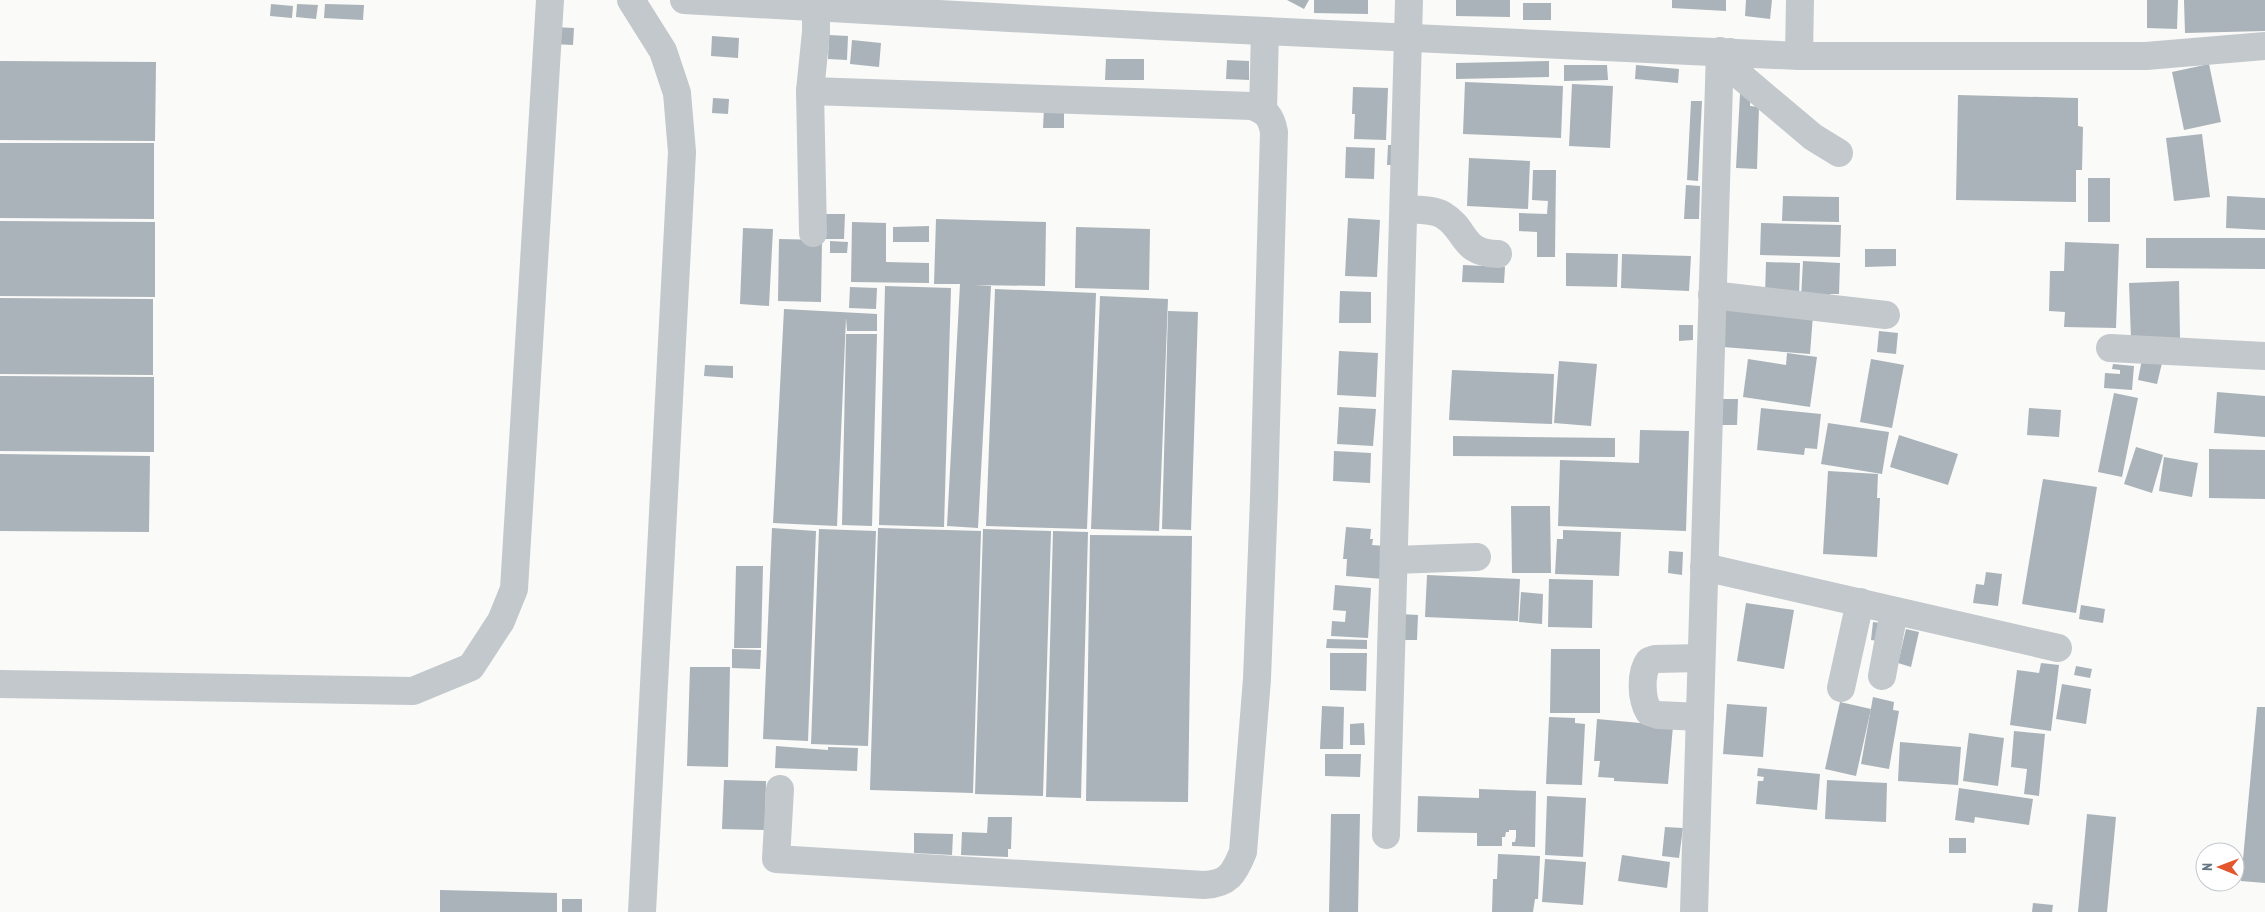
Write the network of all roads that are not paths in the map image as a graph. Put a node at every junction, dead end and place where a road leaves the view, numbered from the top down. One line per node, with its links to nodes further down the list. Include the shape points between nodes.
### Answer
1 (550, 0): 31 (street, via 514,589 501,621 471,667 413,691)
2 (631, 0): 36 (street, via 663,51 677,93 682,152)
3 (684, 0): 6 (street)
4 (1409, 0): 9 (street)
5 (1800, 0): 12 (street)
6 (816, 9): 7 (street); 13 (street)
7 (1018, 10): 8 (street)
8 (1265, 31): 9 (street); 14 (street)
9 (1409, 38): 11 (street); 16 (street)
10 (2265, 46): 12 (street, via 2146,56)
11 (1725, 52): 12 (street); 15 (street, via 1743,78 1813,137); 19 (street)
12 (1799, 56)
13 (810, 91): 14 (street, via 1252,106); 17 (street)
14 (1263, 110): 34 (street, via 1271,117 1274,132 1264,498 1257,679 1243,852 1236,869 1216,885 1204,885 776,859)
15 (1839, 153)
16 (1404, 210): 18 (street, via 1440,214 1449,219 1469,246 1485,254); 24 (street)
17 (813, 233)
18 (1498, 254)
19 (1712, 294): 20 (street); 25 (street)
20 (1886, 315)
21 (2110, 348): 22 (street)
22 (2265, 356)
23 (1477, 557): 24 (street)
24 (1394, 560): 35 (street)
25 (1704, 566): 26 (street); 29 (street)
26 (1860, 602): 27 (street); 32 (street)
27 (1894, 610): 28 (street); 30 (street)
28 (2058, 648)
29 (1701, 658): 33 (street); 33 (street, via 1649,661 1644,674 1643,697 1649,712)
30 (1882, 676)
31 (0, 684)
32 (1841, 688)
33 (1700, 718): 37 (street)
34 (780, 789)
35 (1386, 835)
36 (642, 912)
37 (1694, 912)

